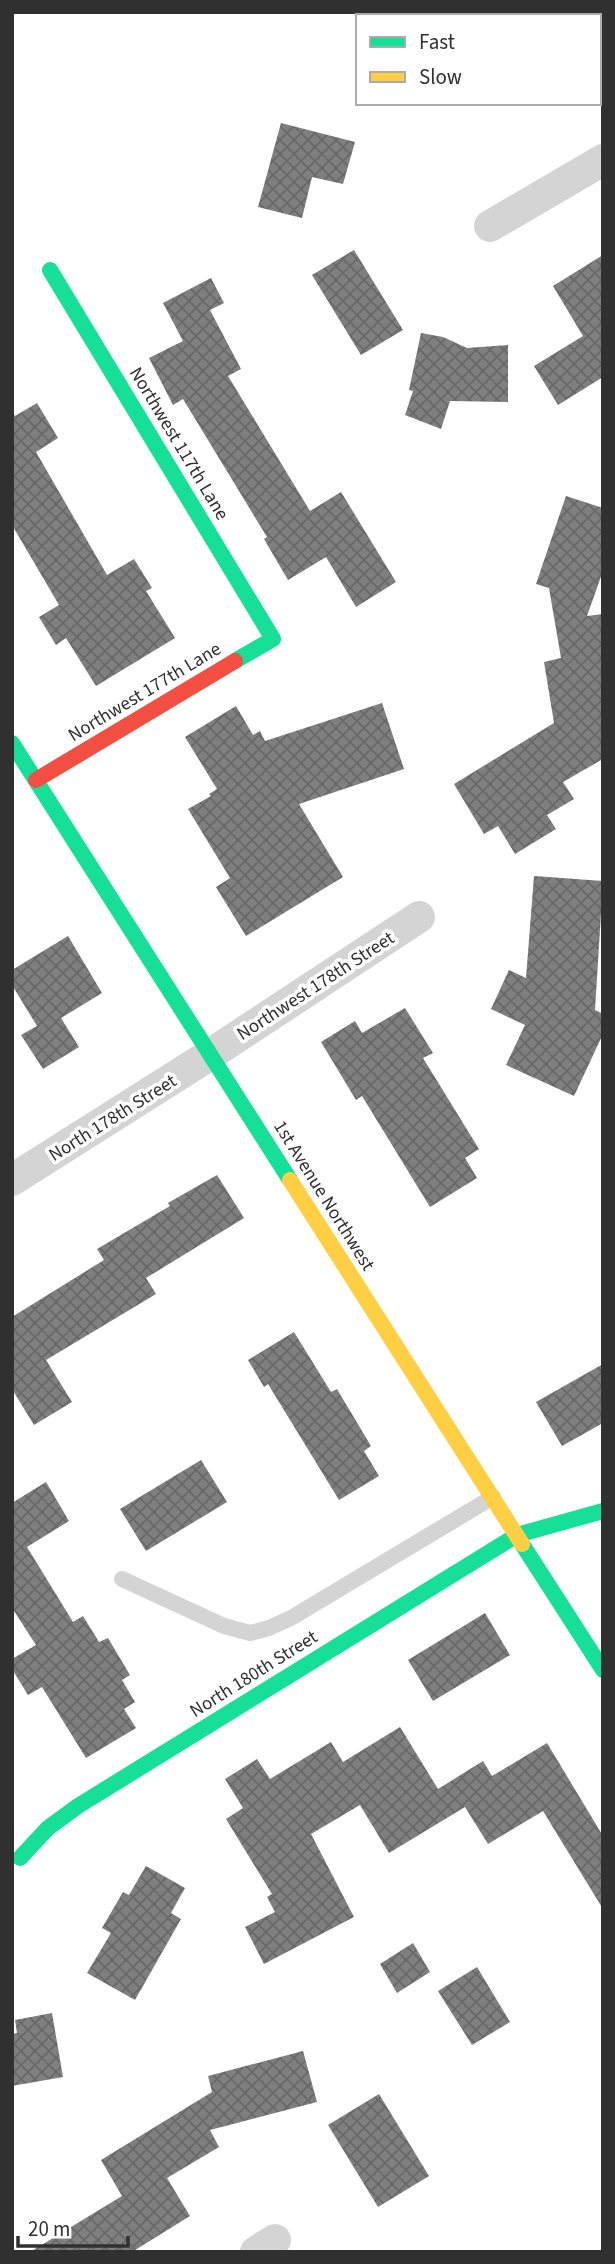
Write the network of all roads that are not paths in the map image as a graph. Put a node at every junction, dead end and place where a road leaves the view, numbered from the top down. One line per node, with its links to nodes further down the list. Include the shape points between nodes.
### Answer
1 (603, 160): 2 (street)
2 (490, 226)
3 (50, 270): 4 (street, Northwest 117th Lane)
4 (273, 639): 6 (street, Northwest 177th Lane)
5 (12, 743): 6 (street, 1st Avenue Northwest)
6 (36, 780): 8 (street, 1st Avenue Northwest)
7 (419, 917): 8 (street, Northwest 178th Street)
8 (211, 1054): 9 (street, North 178th Street); 10 (street, 1st Avenue Northwest)
9 (12, 1180)
10 (493, 1497): 12 (street, 1st Avenue Northwest); 13 (lane, via 291,1618 250,1633 224,1626)
11 (603, 1511): 12 (street, North 180th Street)
12 (517, 1535): 14 (street, 1st Avenue Northwest); 15 (street, North 180th Street, via 78,1806 48,1828)
13 (122, 1579)
14 (603, 1670)
15 (20, 1858)

